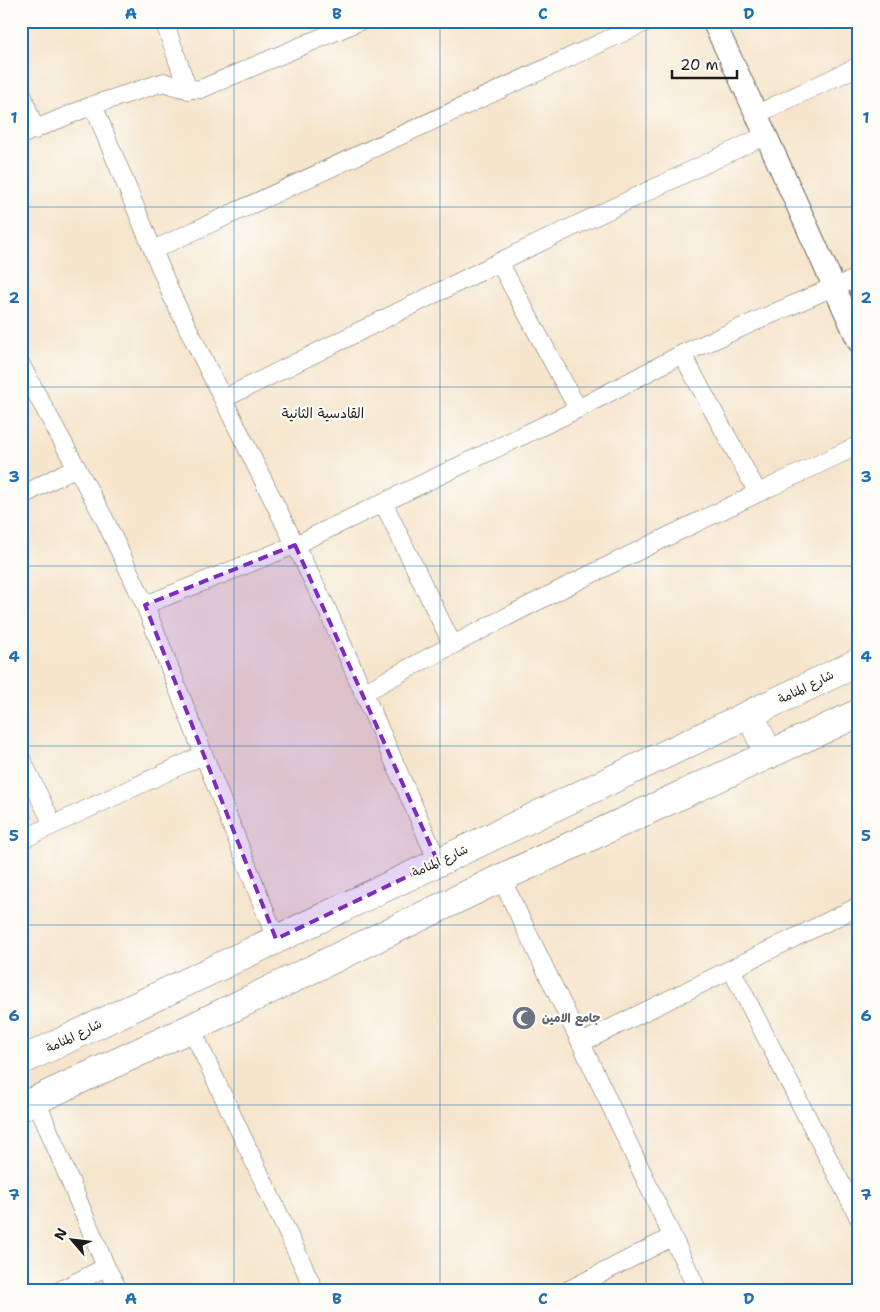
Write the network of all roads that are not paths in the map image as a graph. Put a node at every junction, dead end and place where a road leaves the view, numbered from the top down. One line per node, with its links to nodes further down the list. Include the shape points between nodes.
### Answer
1 (164, 21): 6 (street)
2 (648, 21): 12 (street)
3 (713, 21): 9 (street)
4 (354, 22): 6 (street, via 200,89)
5 (859, 66): 9 (street)
6 (188, 90): 8 (street, via 164,82)
7 (21, 91): 10 (street)
8 (93, 105): 10 (street); 12 (street)
9 (757, 114): 11 (street)
10 (28, 132)
11 (766, 135): 13 (street); 15 (street)
12 (153, 250): 19 (street)
13 (499, 262): 19 (street); 20 (street)
14 (859, 278): 15 (street)
15 (833, 287): 16 (street); 17 (street)
16 (859, 342)
17 (682, 354): 20 (street); 23 (street)
18 (21, 365): 22 (street)
19 (223, 399): 26 (street)
20 (578, 410): 25 (street)
21 (859, 445): 23 (street)
22 (76, 467): 24 (street); 27 (street)
23 (758, 493): 28 (street)
24 (21, 496)
25 (383, 502): 26 (street); 28 (street)
26 (295, 544): 27 (street); 30 (street)
27 (145, 605): 34 (street)
28 (452, 644): 30 (street)
29 (859, 662): 32 (highway, شارع المنامة)
30 (363, 693): 38 (street)
31 (859, 713): 33 (highway)
32 (750, 714): 33 (highway); 38 (highway, شارع المنامة)
33 (769, 754): 39 (highway)
34 (203, 755): 36 (street); 41 (street)
35 (21, 758): 36 (street)
36 (53, 825): 37 (street)
37 (21, 840)
38 (438, 862): 41 (highway, شارع المنامة)
39 (501, 878): 43 (highway); 44 (street)
40 (859, 906): 42 (street)
41 (276, 939): 45 (highway, شارع المنامة)
42 (731, 969): 44 (street); 47 (street)
43 (191, 1028): 46 (highway); 52 (street)
44 (581, 1043): 48 (street)
45 (21, 1061)
46 (29, 1103): 49 (street)
47 (859, 1218)
48 (672, 1237): 53 (street); 54 (street)
49 (106, 1267): 50 (street); 51 (street)
50 (59, 1291)
51 (119, 1291)
52 (315, 1291)
53 (567, 1291)
54 (698, 1291)

